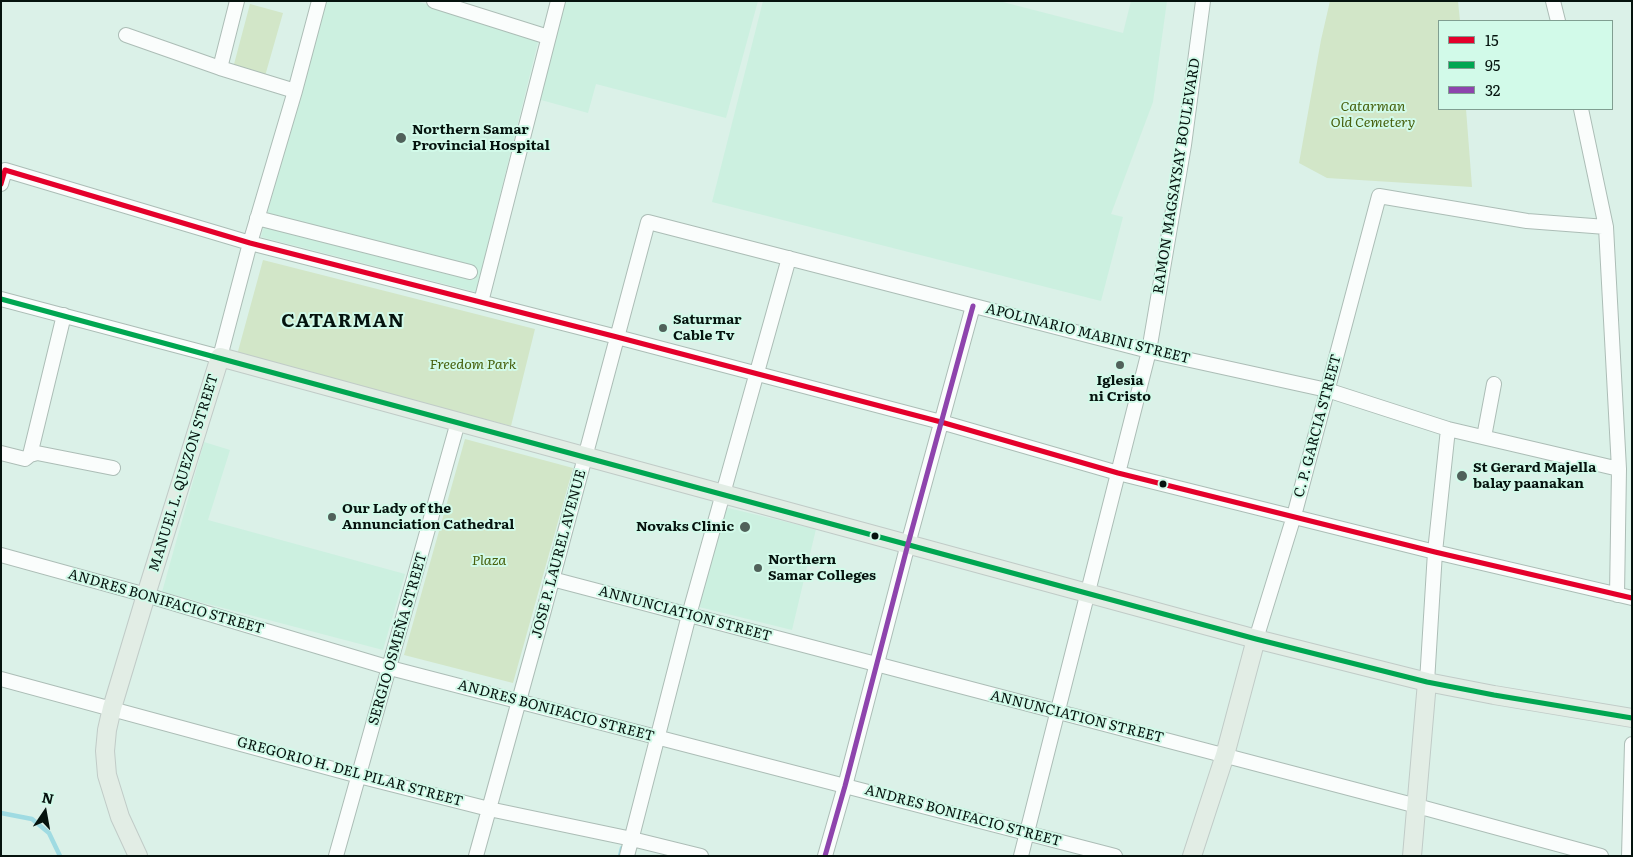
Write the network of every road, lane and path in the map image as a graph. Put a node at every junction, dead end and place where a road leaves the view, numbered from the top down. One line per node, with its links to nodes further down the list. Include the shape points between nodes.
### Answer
1 (237, 1): 10 (street)
2 (319, 1): 11 (street, MANUEL L. QUEZON STREET)
3 (434, 1): 9 (street)
4 (558, 1): 9 (street)
5 (1203, 1): 25 (street, RAMON MAGSAYSAY BOULEVARD, via 1184,145)
6 (1553, 1): 7 (street)
7 (1558, 20)
8 (126, 35): 10 (street)
9 (548, 36): 21 (street)
10 (220, 68): 11 (street)
11 (295, 91): 14 (street, MANUEL L. QUEZON STREET)
12 (1581, 110): 16 (street)
13 (1, 184): 17 (street, via 5,170)
14 (257, 218): 17 (street, MANUEL L. QUEZON STREET); 19 (street)
15 (648, 222): 18 (street, APOLINARIO MABINI STREET); 24 (street, JOSE P. LAUREL AVENUE)
16 (1606, 227): 29 (street, C. P. GARCIA STREET, via 1527,221 1379,196); 38 (street)
17 (250, 243): 21 (street); 26 (street, MANUEL L. QUEZON STREET)
18 (789, 258): 22 (street, APOLINARIO MABINI STREET); 27 (street)
19 (470, 272)
20 (1, 298): 23 (street)
21 (481, 302): 24 (street)
22 (973, 306): 25 (street, APOLINARIO MABINI STREET); 31 (street)
23 (64, 316): 26 (street); 35 (street)
24 (617, 337): 27 (street); 36 (street, JOSE P. LAUREL AVENUE)
25 (1149, 351): 29 (street, APOLINARIO MABINI STREET); 39 (street, RAMON MAGSAYSAY BOULEVARD)
26 (220, 357): 30 (main road); 47 (main road, MANUEL L. QUEZON STREET)
27 (756, 374): 31 (street); 40 (street)
28 (1494, 384): 33 (street)
29 (1327, 390): 32 (street, APOLINARIO MABINI STREET); 41 (street, C. P. GARCIA STREET)
30 (458, 422): 36 (main road); 53 (street, SERGIO OSMEÑA STREET)
31 (941, 422): 39 (street); 42 (street)
32 (1448, 429): 33 (street, APOLINARIO MABINI STREET); 43 (street)
33 (1484, 437): 38 (street, APOLINARIO MABINI STREET)
34 (1, 453): 35 (street, via 25,459)
35 (30, 455): 37 (street, via 38,453)
36 (585, 456): 40 (main road); 45 (street, JOSE P. LAUREL AVENUE)
37 (112, 468)
38 (1619, 469): 48 (street)
39 (1118, 473): 41 (street); 46 (street, RAMON MAGSAYSAY BOULEVARD)
40 (723, 494): 42 (main road); 50 (street)
41 (1294, 516): 43 (street); 51 (street, C. P. GARCIA STREET)
42 (908, 544): 46 (main road); 52 (street)
43 (1435, 552): 48 (street); 55 (street)
44 (1, 555): 47 (street, ANDRES BONIFACIO STREET)
45 (552, 579): 50 (street, ANNUNCIATION STREET); 56 (street, JOSE P. LAUREL AVENUE)
46 (1087, 593): 51 (main road); 58 (street, RAMON MAGSAYSAY BOULEVARD)
47 (146, 595): 53 (street, ANDRES BONIFACIO STREET); 57 (main road, MANUEL L. QUEZON STREET)
48 (1617, 595): 49 (street)
49 (1632, 598)
50 (689, 615): 52 (street, ANNUNCIATION STREET); 60 (street)
51 (1256, 639): 55 (main road); 62 (main road, C. P. GARCIA STREET)
52 (876, 665): 58 (street, ANNUNCIATION STREET); 64 (street)
53 (390, 668): 56 (street, ANDRES BONIFACIO STREET); 63 (street, SERGIO OSMEÑA STREET)
54 (1, 679): 57 (street, GREGORIO H. DEL PILAR STREET)
55 (1427, 682): 59 (main road); 65 (main road)
56 (518, 702): 60 (street, ANDRES BONIFACIO STREET); 66 (street, JOSE P. LAUREL AVENUE)
57 (112, 708): 63 (street, GREGORIO H. DEL PILAR STREET); 69 (main road, MANUEL L. QUEZON STREET, via 105,751 107,775 120,817)
58 (1057, 712): 62 (street, ANNUNCIATION STREET); 67 (street, RAMON MAGSAYSAY BOULEVARD)
59 (1632, 718)
60 (658, 738): 64 (street, ANDRES BONIFACIO STREET); 68 (street)
61 (1632, 744): 80 (street)
62 (1224, 755): 65 (street, ANNUNCIATION STREET); 77 (main road, C. P. GARCIA STREET)
63 (360, 776): 66 (street, GREGORIO H. DEL PILAR STREET); 70 (street, SERGIO OSMEÑA STREET)
64 (845, 786): 67 (street, ANDRES BONIFACIO STREET); 74 (street)
65 (1417, 806): 78 (main road); 79 (street, ANNUNCIATION STREET)
66 (489, 809): 68 (street, GREGORIO H. DEL PILAR STREET); 71 (street, JOSE P. LAUREL AVENUE)
67 (1027, 833): 75 (street, RAMON MAGSAYSAY BOULEVARD); 76 (street, ANDRES BONIFACIO STREET)
68 (632, 838): 72 (street); 73 (street, GREGORIO H. DEL PILAR STREET)
69 (138, 856)
70 (336, 856)
71 (476, 856)
72 (627, 856)
73 (701, 856)
74 (825, 856)
75 (1021, 856)
76 (1115, 856)
77 (1192, 856)
78 (1412, 856)
79 (1601, 856)
80 (1629, 856)

